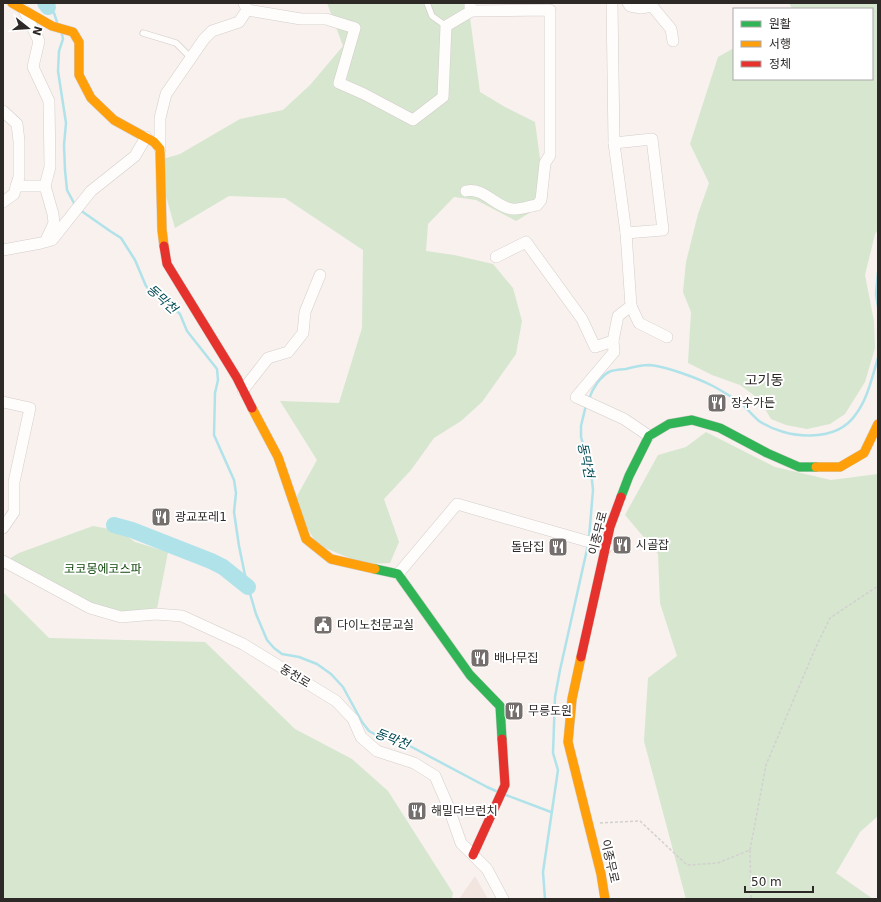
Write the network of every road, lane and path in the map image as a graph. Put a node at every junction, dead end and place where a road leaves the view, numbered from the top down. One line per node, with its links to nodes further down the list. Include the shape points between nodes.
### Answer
1 (12, 3): 8 (street); 9 (street)
2 (426, 3): 11 (lane, via 432,16)
3 (612, 3): 18 (street)
4 (628, 3): 14 (street, via 630,6 641,8 652,6 671,29)
5 (550, 6): 7 (street, via 474,12); 22 (street, via 550,155 545,163 541,200 537,205 512,209 484,194)
6 (245, 7): 11 (street, via 301,19 326,19 354,28 339,83 413,120 443,97); 15 (street, via 239,22 212,32)
7 (471, 7): 11 (street)
8 (3, 8)
9 (24, 10): 10 (street); 13 (street)
10 (52, 26): 13 (street); 17 (street, via 73,32 79,42 78,75 91,98 114,120)
11 (446, 26)
12 (143, 33): 15 (lane, via 176,43)
13 (39, 41): 21 (street, via 33,67 49,101 50,167)
14 (673, 41)
15 (191, 58): 19 (street, via 166,94 160,118)
16 (3, 111): 20 (street, via 17,124 19,177)
17 (146, 137): 19 (street); 25 (street, via 134,156 91,191 52,240)
18 (614, 143): 24 (street); 24 (street, via 652,140 663,230)
19 (160, 150): 32 (street, via 162,230 167,264)
20 (16, 186): 21 (street); 23 (street, via 14,194)
21 (46, 186): 25 (street, via 54,214 54,224)
22 (466, 191)
23 (3, 202)
24 (626, 233): 29 (street)
25 (45, 242): 26 (street)
26 (3, 250)
27 (496, 257): 31 (street, via 526,242 582,319 595,347)
28 (320, 275): 32 (street, via 305,312 303,333 288,352 268,358)
29 (631, 306): 30 (street, via 639,324); 31 (street, via 618,316)
30 (667, 338)
31 (613, 341): 35 (street, via 614,352 576,397 624,419)
32 (243, 390): 39 (street, via 278,457 306,539 330,559)
33 (3, 402): 36 (street, via 30,408 14,482 14,512)
34 (878, 424): 35 (street, via 864,453 840,467 799,467 720,428 692,420 669,424)
35 (649, 436): 37 (street, 이종무로, via 629,476 610,527)
36 (3, 528)
37 (607, 547): 39 (street, via 456,504); 41 (street, 이종무로, via 572,700 568,742)
38 (3, 561): 43 (street, 동천로, via 90,608 121,617 156,614 182,616 243,644 336,701 353,719 361,737 377,751 414,763 435,776 461,843)
39 (398, 574): 43 (street, via 470,675 500,706 505,785)
40 (878, 586): 42 (path, via 830,618 766,765)
41 (588, 824): 42 (path, via 640,821 687,865 718,863); 45 (street, 이종무로)
42 (750, 850): 46 (path)
43 (472, 855): 44 (street, 동천로, via 487,869)
44 (503, 899)
45 (606, 899)
46 (751, 899)

